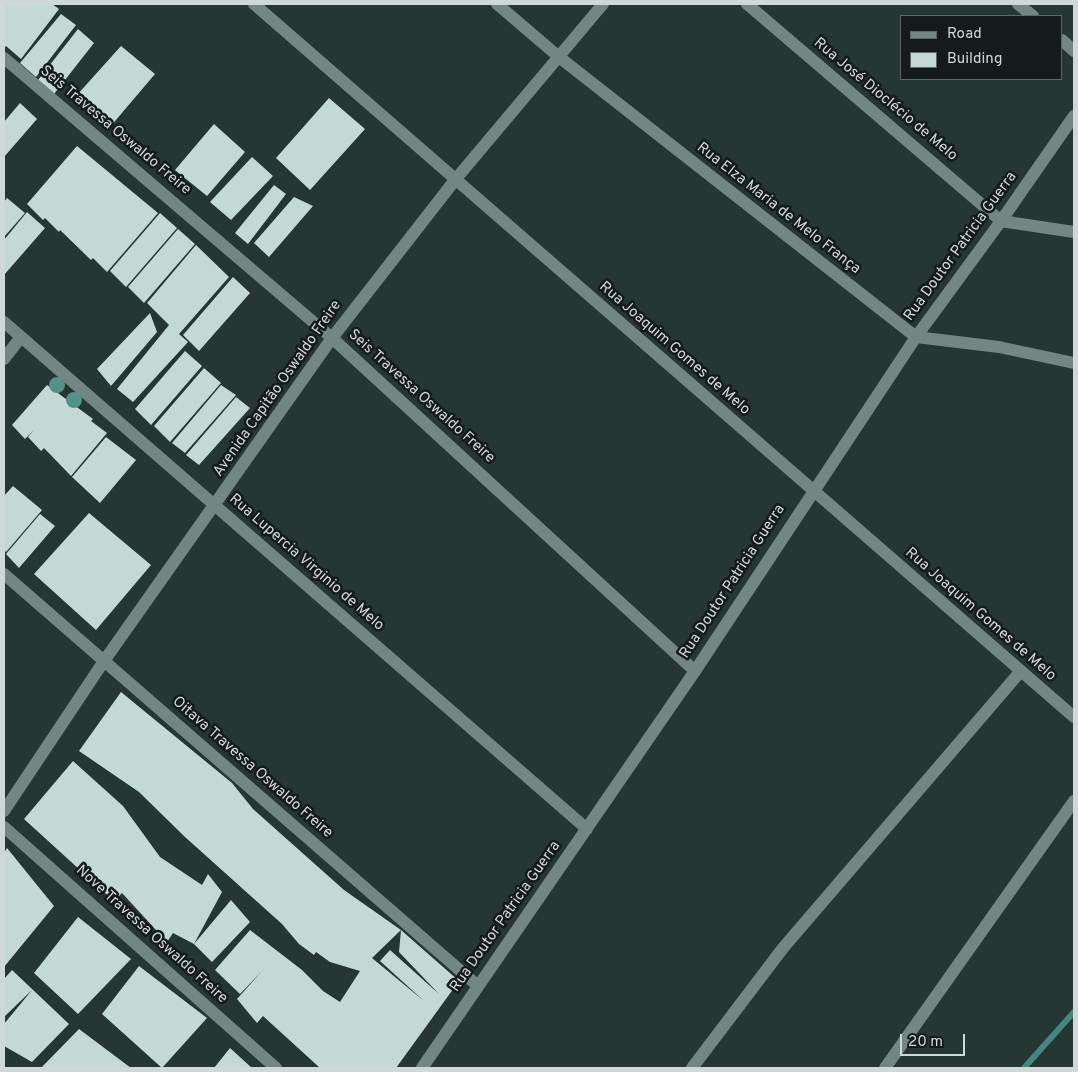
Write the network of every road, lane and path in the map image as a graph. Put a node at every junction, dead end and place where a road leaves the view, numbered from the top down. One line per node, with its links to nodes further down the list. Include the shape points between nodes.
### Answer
1 (254, 4): 12 (street, Rua Joaquim Gomes de Melo)
2 (497, 4): 9 (street, Rua Elza Maria de Melo França)
3 (603, 4): 9 (street, Avenida Capitão Oswaldo Freire)
4 (747, 4): 13 (street, Rua José Dioclécio de Melo)
5 (1018, 4): 6 (street)
6 (1032, 15)
7 (1063, 41): 8 (street)
8 (1074, 51)
9 (559, 57): 12 (street, Avenida Capitão Oswaldo Freire); 17 (street, Rua Elza Maria de Melo França)
10 (4, 58): 18 (street, Seis Travessa Oswaldo Freire)
11 (1074, 116): 13 (street, Rua Doutor Patricia Guerra)
12 (455, 180): 18 (street, Avenida Capitão Oswaldo Freire); 21 (street, Rua Joaquim Gomes de Melo)
13 (1001, 221): 14 (street); 17 (street, Rua Doutor Patricia Guerra)
14 (1074, 232)
15 (4, 322): 16 (street, Rua Lupercia Virginio de Melo)
16 (20, 337): 19 (street); 22 (street, Rua Lupercia Virginio de Melo)
17 (916, 337): 20 (street, via 999,347); 21 (street, Rua Doutor Patricia Guerra)
18 (332, 338): 22 (street, Avenida Capitão Oswaldo Freire); 25 (street, Seis Travessa Oswaldo Freire)
19 (4, 359)
20 (1074, 363)
21 (812, 491): 25 (street, Rua Doutor Patricia Guerra); 26 (street, Rua Joaquim Gomes de Melo)
22 (215, 506): 24 (street, Avenida Capitão Oswaldo Freire); 31 (street, Rua Lupercia Virginio de Melo)
23 (4, 574): 24 (street, Oitava Travessa Oswaldo Freire)
24 (104, 661): 29 (street, Avenida Capitão Oswaldo Freire); 32 (street, Oitava Travessa Oswaldo Freire)
25 (695, 671): 31 (street, Rua Doutor Patricia Guerra)
26 (1020, 672): 27 (street, Rua Joaquim Gomes de Melo); 35 (street, via 783,948)
27 (1074, 717)
28 (1074, 801): 36 (street)
29 (4, 811)
30 (4, 827): 33 (street, Nove Travessa Oswaldo Freire)
31 (586, 829): 32 (street, Rua Doutor Patricia Guerra)
32 (478, 986): 34 (street, Rua Doutor Patricia Guerra)
33 (276, 1068)
34 (422, 1068)
35 (692, 1068)
36 (885, 1068)

